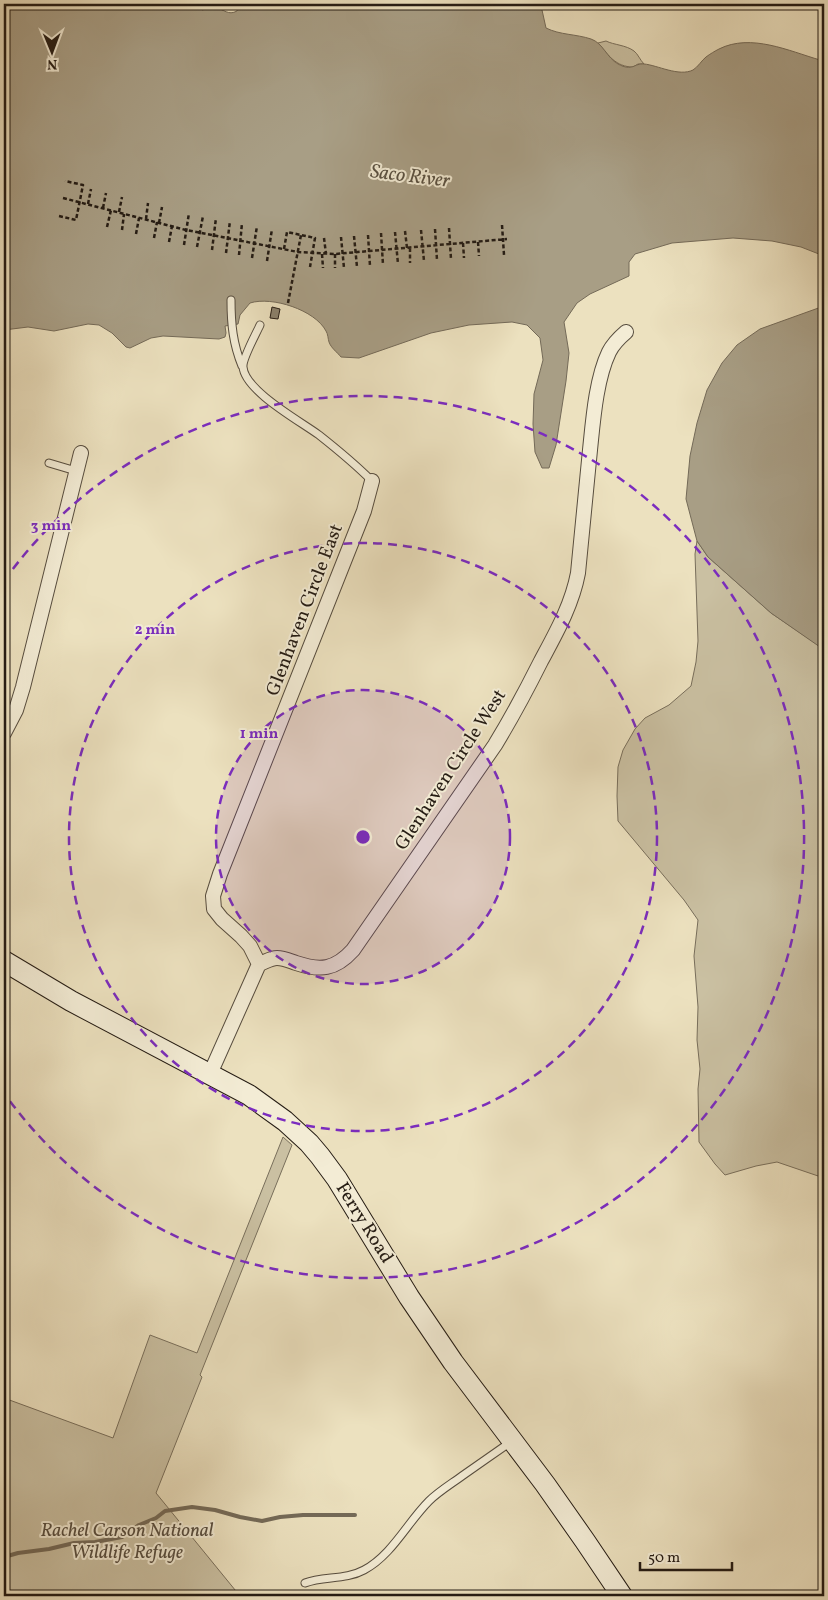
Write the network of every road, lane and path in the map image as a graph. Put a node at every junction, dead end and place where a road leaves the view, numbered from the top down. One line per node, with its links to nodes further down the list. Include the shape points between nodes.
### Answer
1 (65, 181): 6 (path, via 83,184)
2 (91, 189): 8 (path)
3 (106, 193): 10 (path)
4 (122, 197): 12 (path)
5 (63, 198): 6 (path)
6 (80, 202): 8 (path); 15 (path, via 76,220)
7 (148, 203): 19 (path)
8 (88, 204): 10 (path)
9 (162, 207): 21 (path)
10 (103, 208): 11 (path)
11 (110, 210): 12 (path); 26 (path)
12 (119, 212): 14 (path)
13 (189, 213): 31 (path)
14 (124, 214): 17 (path); 30 (path)
15 (59, 216)
16 (203, 216): 35 (path)
17 (139, 217): 19 (path); 37 (path)
18 (216, 218): 40 (path)
19 (146, 219): 21 (path)
20 (230, 221): 44 (path)
21 (158, 223): 24 (path); 43 (path)
22 (242, 223): 47 (path)
23 (502, 225): 46 (path)
24 (172, 226): 31 (path); 48 (path)
25 (257, 226): 51 (path)
26 (107, 227)
27 (449, 228): 52 (path)
28 (272, 229): 55 (path)
29 (435, 229): 54 (path)
30 (122, 230)
31 (186, 230): 35 (path); 53 (path)
32 (421, 230): 56 (path)
33 (405, 231): 58 (path)
34 (395, 232): 60 (path)
35 (200, 233): 40 (path); 57 (path)
36 (381, 233): 62 (path)
37 (136, 234)
38 (301, 235): 59 (path, via 287,232); 64 (path); 68 (path, via 315,238)
39 (368, 235): 63 (path)
40 (214, 236): 44 (path); 61 (path)
41 (354, 236): 65 (path)
42 (341, 237): 67 (path)
43 (154, 238)
44 (228, 238): 47 (path); 66 (path)
45 (324, 238): 69 (path)
46 (505, 240): 49 (path); 72 (path)
47 (240, 241): 51 (path); 71 (path)
48 (169, 242)
49 (478, 242): 50 (path); 73 (path)
50 (463, 243): 52 (path); 75 (path)
51 (254, 244): 55 (path); 74 (path)
52 (450, 244): 54 (path); 76 (path)
53 (184, 245)
54 (436, 245): 56 (path); 78 (path)
55 (270, 247): 59 (path); 77 (path)
56 (422, 247): 58 (path); 79 (path)
57 (197, 248)
58 (408, 248): 60 (path); 80 (path)
59 (284, 249): 64 (path)
60 (396, 249): 62 (path); 81 (path)
61 (212, 250)
62 (382, 250): 63 (path); 82 (path)
63 (369, 251): 65 (path); 83 (path)
64 (298, 252): 68 (path); 90 (path)
65 (356, 252): 67 (path); 85 (path)
66 (226, 253)
67 (343, 253): 70 (path); 88 (path)
68 (314, 254): 69 (path); 84 (path)
69 (324, 254): 70 (path); 86 (path)
70 (335, 254): 87 (path)
71 (239, 255)
72 (504, 255)
73 (479, 256)
74 (252, 258)
75 (464, 258)
76 (451, 259)
77 (268, 260)
78 (437, 260)
79 (424, 261)
80 (410, 262)
81 (398, 264)
82 (383, 265)
83 (370, 266)
84 (310, 267)
85 (357, 267)
86 (323, 268)
87 (335, 268)
88 (344, 268)
89 (231, 300): 93 (lane, via 231,325)
90 (288, 304)
91 (260, 325): 93 (lane, via 245,355)
92 (626, 332): 100 (street, Glenhaven Circle West, via 608,354 597,394 573,594 509,722 346,958 333,966 318,968 276,958)
93 (243, 369): 97 (lane, via 262,394 319,435)
94 (81, 453): 96 (street)
95 (49, 463): 96 (lane)
96 (76, 471): 98 (street, via 23,687)
97 (372, 481): 100 (street, Glenhaven Circle East, via 364,510 214,891 217,914 250,946)
98 (4, 734)
99 (4, 961): 101 (main road, Ferry Road, via 71,1001)
100 (259, 964): 101 (street)
101 (210, 1074): 102 (main road, Ferry Road, via 273,1112 320,1156 409,1297)
102 (512, 1441): 103 (lane, via 428,1502 398,1539 364,1570); 104 (main road, Ferry Road)
103 (304, 1583)
104 (622, 1596)

